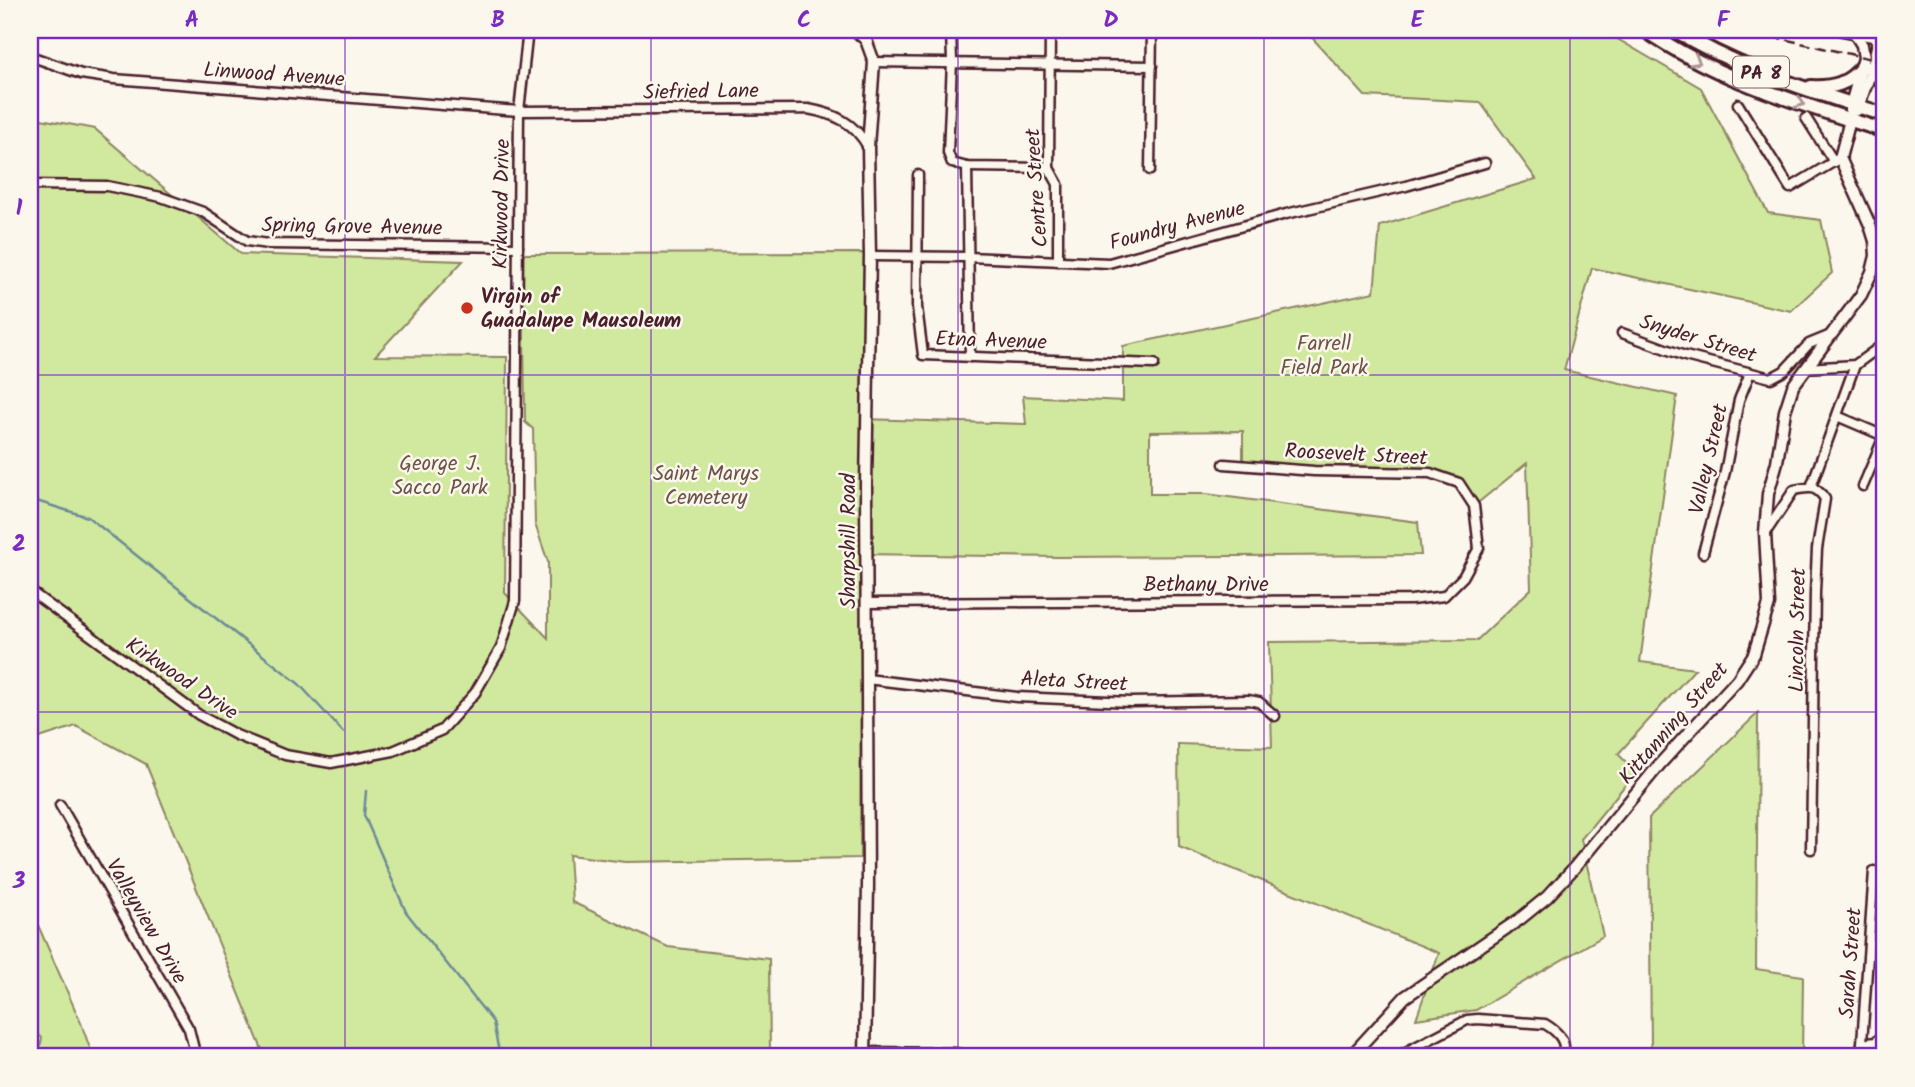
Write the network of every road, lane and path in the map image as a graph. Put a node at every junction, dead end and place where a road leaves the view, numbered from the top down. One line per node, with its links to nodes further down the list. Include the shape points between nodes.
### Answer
1 (528, 30): 21 (street, Kirkwood Drive)
2 (855, 30): 12 (street, via 866,40)
3 (951, 30): 13 (street)
4 (1050, 30): 14 (street, Centre Street)
5 (1152, 30): 15 (street)
6 (1645, 30): 24 (highway, PA 8, one-way to 24, via 1726,76)
7 (1675, 30): 18 (highway, PA 8, via 1720,55)
8 (1842, 30): 9 (street)
9 (1854, 32): 10 (street); 16 (street)
10 (1882, 38): 16 (street)
11 (30, 56): 21 (street, Linwood Avenue, via 81,74 114,79)
12 (874, 62): 13 (street); 26 (street, Sharpshill Road)
13 (952, 62): 14 (street); 29 (street, via 948,152 952,163)
14 (1049, 65): 15 (street); 30 (street, Centre Street)
15 (1152, 66): 31 (street)
16 (1868, 66): 17 (highway); 18 (highway, via 1836,86); 20 (street)
17 (1885, 84)
18 (1796, 85): 20 (highway, PA 8)
19 (1738, 104): 27 (street, via 1790,188)
20 (1855, 105): 22 (highway, PA 8); 24 (street)
21 (519, 111): 26 (street, Siefried Lane, via 808,108 849,122); 34 (street, Kirkwood Drive)
22 (1885, 115)
23 (1806, 118): 27 (street)
24 (1850, 120): 25 (highway, PA 8); 27 (street)
25 (1885, 131)
26 (868, 147): 36 (street, Sharpshill Road)
27 (1837, 160): 35 (street, Kittanning Street)
28 (1485, 163): 39 (street, Foundry Avenue, via 1109,263)
29 (967, 167): 30 (street); 38 (street)
30 (1049, 168): 39 (street, Centre Street, via 1058,184)
31 (1150, 170)
32 (918, 175): 37 (street, Etna Avenue)
33 (30, 185): 34 (street, Spring Grove Avenue, via 107,186 161,197 203,212 247,240 268,244)
34 (518, 247): 56 (street, Kirkwood Drive, via 515,601 501,648 475,693 442,730 393,751 331,763 285,755 199,715)
35 (1881, 252): 41 (street, Kittanning Street, via 1865,289)
36 (870, 256): 37 (street, Foundry Avenue); 57 (street, Sharpshill Road)
37 (918, 256): 38 (street, Foundry Avenue); 43 (street, Etna Avenue, via 917,307 923,355)
38 (968, 257): 39 (street, Foundry Avenue); 43 (street)
39 (1058, 261)
40 (1622, 333): 47 (street, Snyder Street)
41 (1831, 335): 46 (street, Kittanning Street); 47 (street, Snyder Street, via 1809,344 1771,379)
42 (1885, 343): 45 (street)
43 (970, 356): 44 (street, Etna Avenue)
44 (1154, 364)
45 (1855, 365): 46 (street); 48 (street)
46 (1806, 369): 54 (street, Kittanning Street, via 1793,386 1785,411)
47 (1750, 373): 55 (street, Valley Street, via 1739,400 1726,472)
48 (1838, 416): 49 (street); 52 (street)
49 (1885, 435): 51 (street)
50 (1224, 464): 53 (street, Roosevelt Street, via 1430,473 1459,483)
51 (1863, 486)
52 (1811, 487): 54 (street, via 1794,490); 61 (street, Lincoln Street, via 1825,499 1815,592)
53 (1474, 506): 57 (street, Bethany Drive, via 1479,548 1444,596 1410,600)
54 (1765, 533): 68 (street, Kittanning Street, via 1769,604 1754,654 1737,680 1547,897 1405,997)
55 (1703, 553)
56 (30, 591)
57 (866, 603): 58 (street, Sharpshill Road)
58 (867, 679): 59 (street, Aleta Street, via 1017,697 1130,702 1248,700 1259,702); 65 (street, Sharpshill Road)
59 (1275, 716)
60 (60, 805): 66 (street, Valleyview Drive, via 189,1029)
61 (1811, 849)
62 (1874, 871): 64 (street, Sarah Street)
63 (1885, 1023): 64 (street, via 1882,1037)
64 (1862, 1044): 71 (street, Sarah Street)
65 (864, 1054): 67 (street, via 956,1053)
66 (196, 1057)
67 (971, 1057)
68 (1350, 1057)
69 (1396, 1057): 70 (street, via 1467,1020 1478,1019 1545,1024 1560,1036)
70 (1562, 1057)
71 (1861, 1057)

